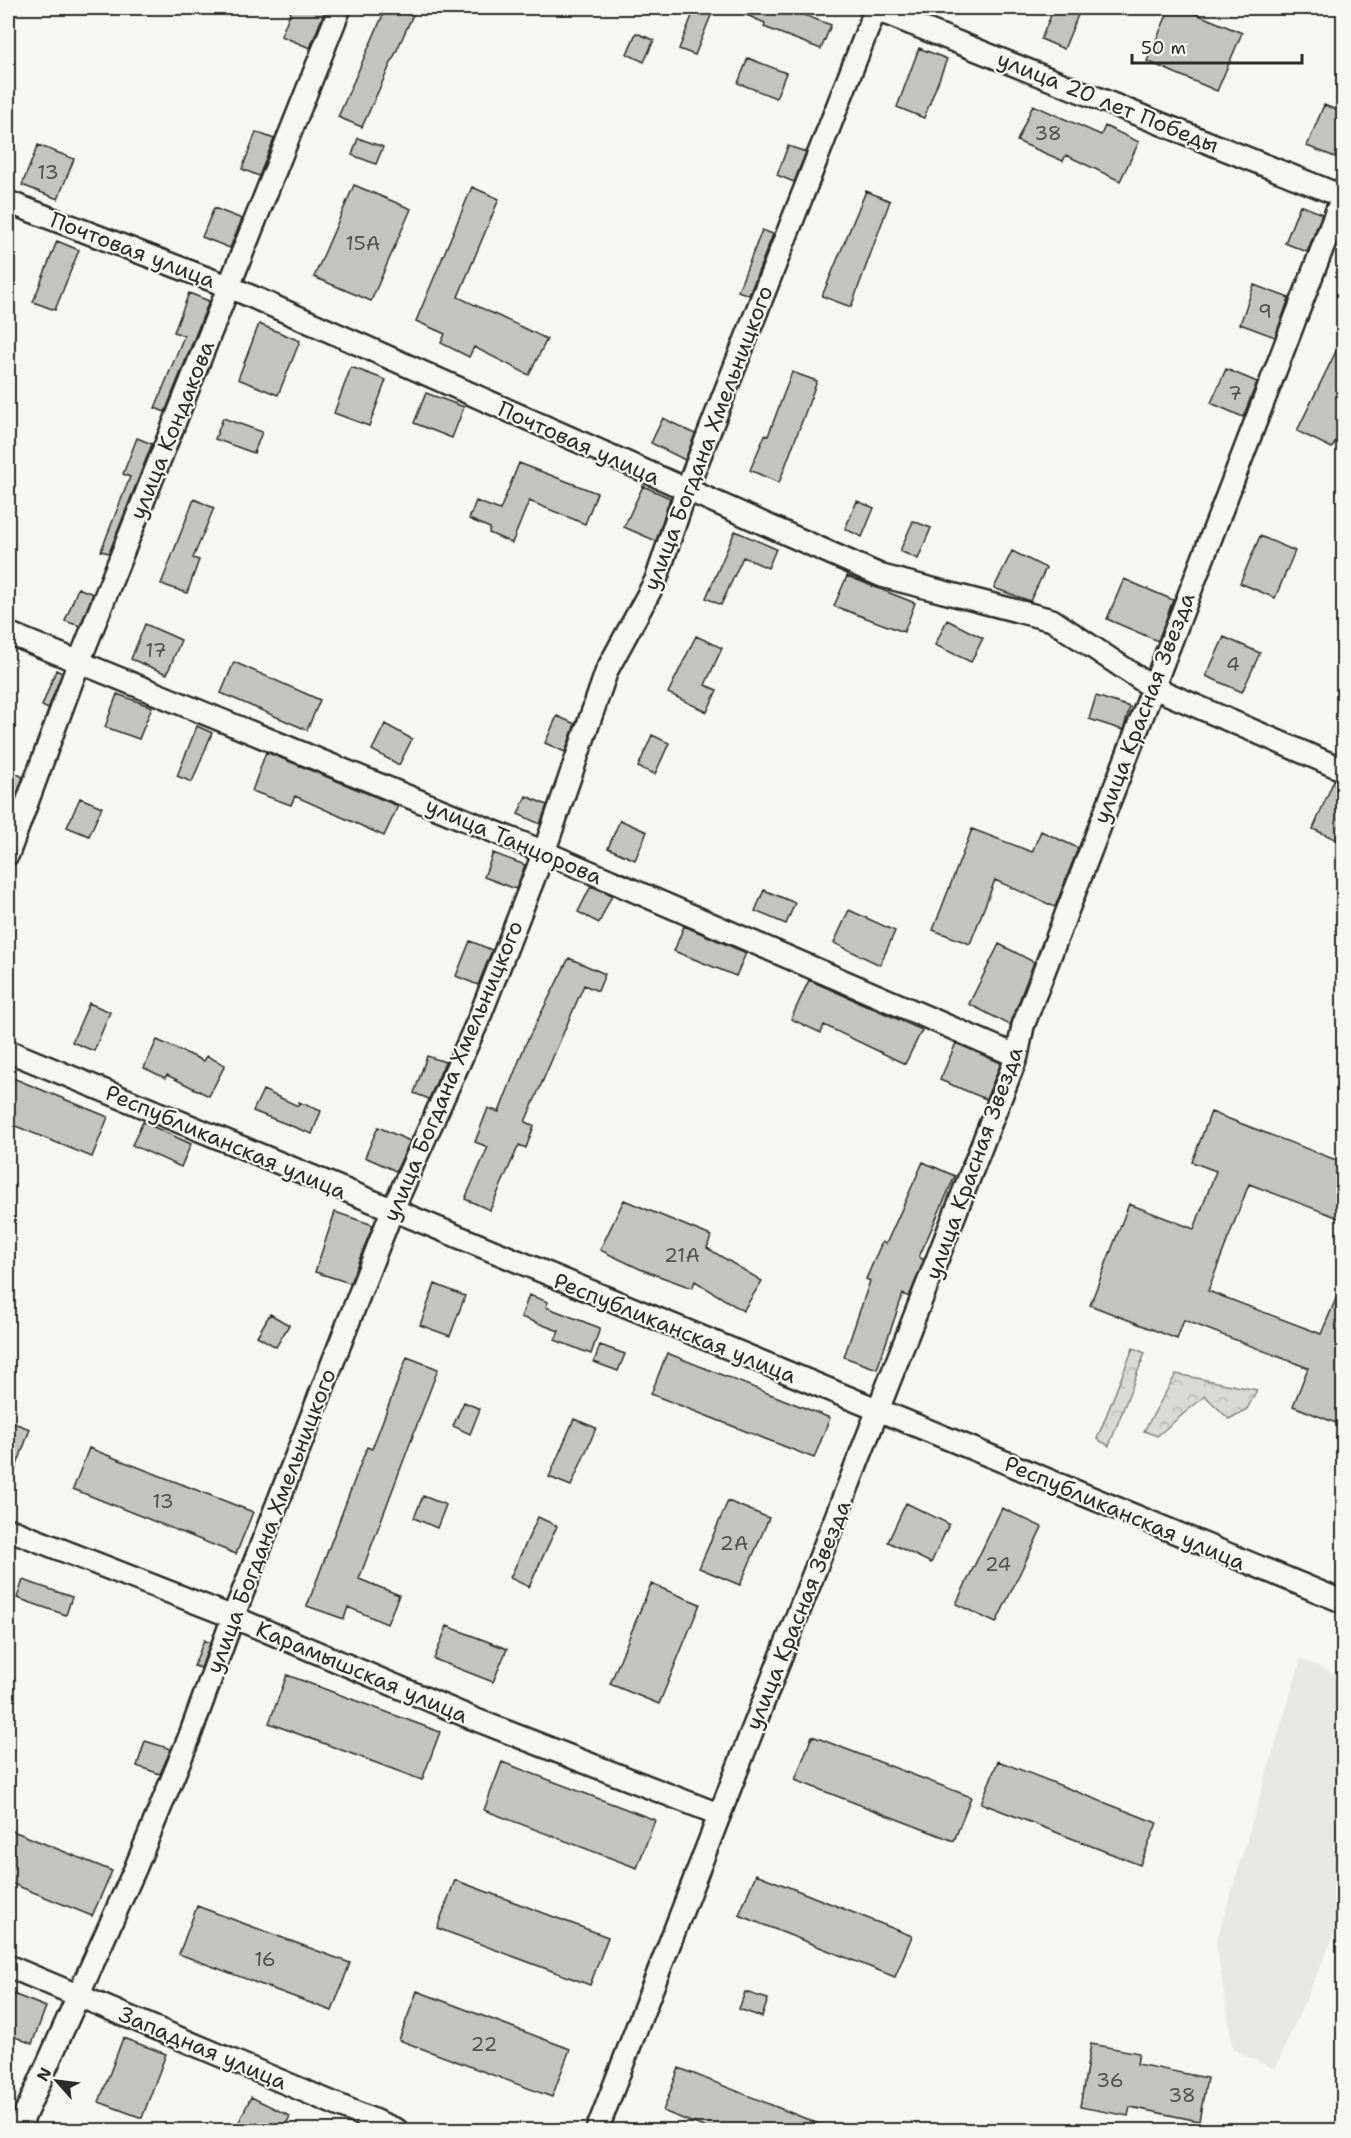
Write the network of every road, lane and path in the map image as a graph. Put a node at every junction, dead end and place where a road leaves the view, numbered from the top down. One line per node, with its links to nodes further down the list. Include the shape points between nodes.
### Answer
1 (340, 8): 5 (street, улица Кондакова)
2 (874, 8): 3 (street, улица 20 лет Победы); 6 (street, улица Богдана Хмельницкого)
3 (1343, 195): 9 (street, улица Красная Звезда)
4 (8, 202): 5 (street, Почтовая улица)
5 (230, 287): 6 (street, Почтовая улица); 8 (street, улица Кондакова)
6 (686, 491): 9 (street, Почтовая улица, via 882,576 1052,620); 11 (street, улица Богдана Хмельницкого, via 656,580 607,670)
7 (8, 633): 8 (street, улица Танцорова)
8 (79, 662): 11 (street, улица Танцорова); 12 (street, улица Кондакова)
9 (1152, 687): 10 (street, Почтовая улица); 14 (street, улица Красная Звезда, via 1023,1026)
10 (1344, 770)
11 (544, 852): 14 (street, улица Танцорова); 15 (street, улица Богдана Хмельницкого, via 478,1021)
12 (8, 854)
13 (8, 1051): 15 (street, Республиканская улица)
14 (1017, 1056): 16 (street, улица Красная Звезда)
15 (392, 1211): 16 (street, Республиканская улица); 19 (street, улица Богдана Хмельницкого)
16 (879, 1412): 18 (street, Республиканская улица); 20 (street, улица Красная Звезда)
17 (8, 1529): 19 (street, Карамышская улица)
18 (1344, 1602)
19 (232, 1617): 20 (street, Карамышская улица, via 474,1719); 22 (street, улица Богдана Хмельницкого, via 189,1738)
20 (718, 1814): 25 (street, улица Красная Звезда)
21 (8, 1966): 22 (street, Западная улица)
22 (77, 1995): 23 (street, улица Богдана Хмельницкого); 24 (street, Западная улица)
23 (18, 2130)
24 (398, 2130)
25 (597, 2130)

